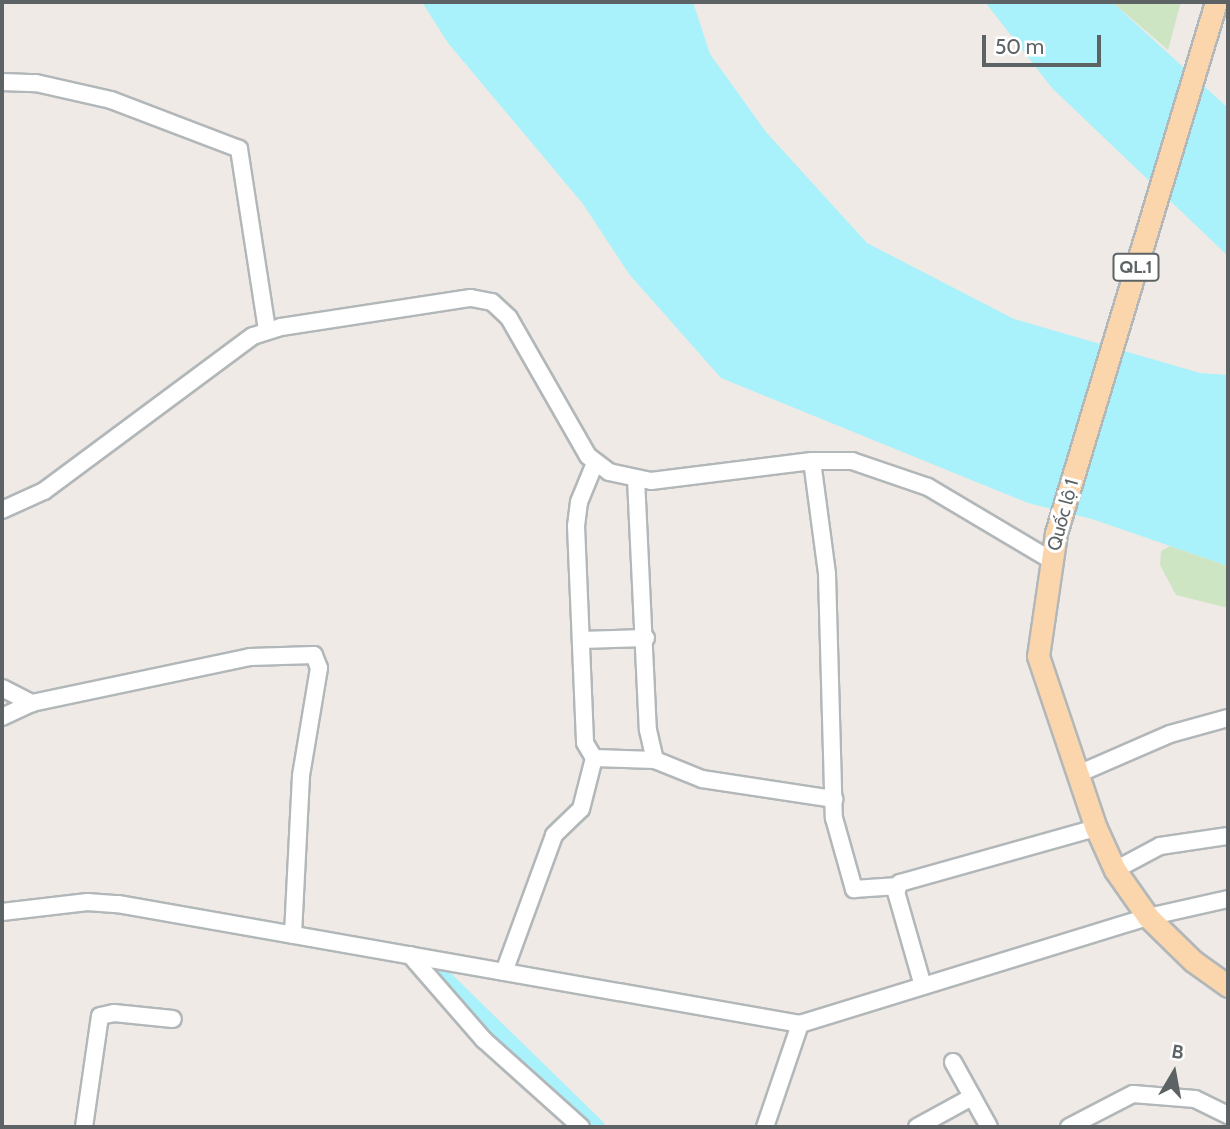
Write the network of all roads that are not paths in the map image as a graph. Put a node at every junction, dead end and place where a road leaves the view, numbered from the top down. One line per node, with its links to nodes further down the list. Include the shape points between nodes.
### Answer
1 (1216, 2): 8 (main road, Quốc lộ 1 / QL.1)
2 (2, 82): 3 (street, via 36,83 111,100 239,149)
3 (267, 330): 5 (street, via 471,299 492,302 509,318); 7 (street, via 236,347 44,491)
4 (811, 461): 6 (street); 8 (street, via 852,461 928,487); 18 (street, via 827,574)
5 (596, 463): 6 (street); 10 (street, via 577,515)
6 (636, 479): 9 (street)
7 (2, 510)
8 (1051, 560): 17 (main road, Quốc lộ 1 / QL.1, via 1038,656)
9 (646, 638): 10 (street); 16 (street, via 648,730)
10 (580, 640): 15 (street, via 586,743)
11 (2, 688): 12 (street)
12 (32, 703): 13 (street); 26 (street, via 250,657 314,655 319,668 301,776)
13 (2, 717)
14 (1228, 718): 17 (street, via 1170,734)
15 (594, 758): 16 (street); 28 (street, via 581,808 554,835)
16 (655, 760): 18 (street, via 702,779)
17 (1078, 774): 19 (main road, Quốc lộ 1 / QL.1)
18 (835, 799): 22 (street, via 834,818 854,890)
19 (1096, 828): 21 (main road, Quốc lộ 1 / QL.1); 22 (street)
20 (1228, 836): 21 (street, via 1160,846)
21 (1115, 870): 25 (main road, Quốc lộ 1 / QL.1)
22 (898, 886): 29 (street)
23 (1228, 900): 25 (street)
24 (2, 912): 26 (street, via 99,902)
25 (1148, 917): 29 (street); 30 (main road, Quốc lộ 1 / QL.1, via 1193,961)
26 (293, 935): 27 (street)
27 (410, 955): 28 (street); 37 (street, via 484,1040)
28 (504, 972): 32 (street)
29 (923, 986): 32 (street)
30 (1228, 986)
31 (173, 1019): 36 (street, via 114,1013 100,1016)
32 (800, 1024): 38 (street)
33 (953, 1062): 34 (street)
34 (972, 1097): 39 (street); 40 (street)
35 (1228, 1115): 41 (street, via 1195,1098 1133,1094)
36 (84, 1127)
37 (581, 1127)
38 (765, 1127)
39 (917, 1127)
40 (989, 1127)
41 (1069, 1127)

